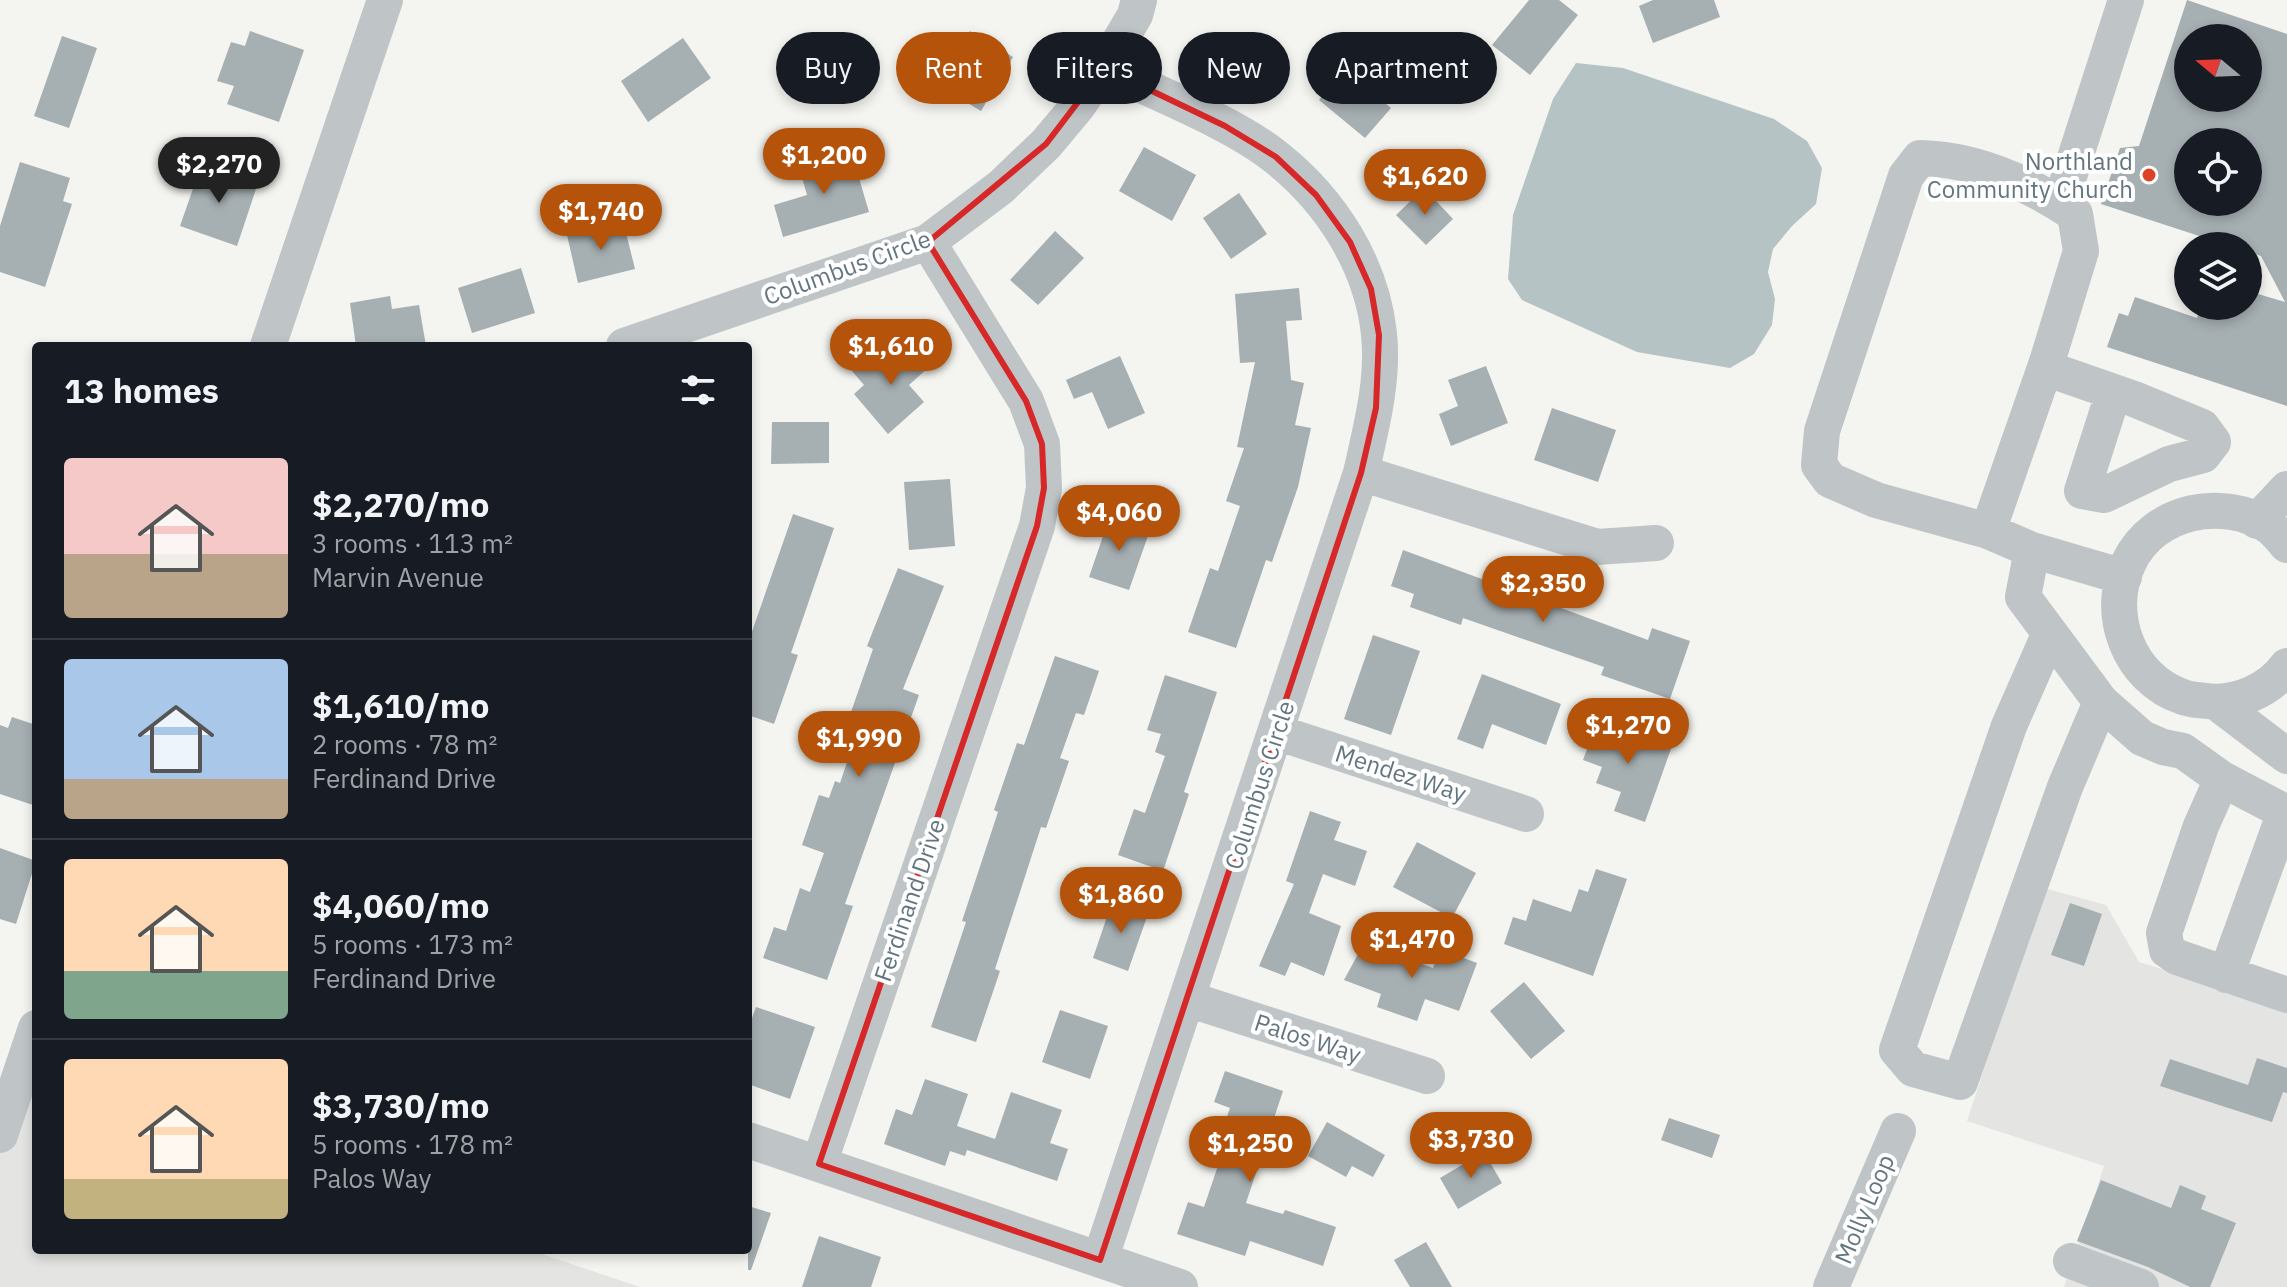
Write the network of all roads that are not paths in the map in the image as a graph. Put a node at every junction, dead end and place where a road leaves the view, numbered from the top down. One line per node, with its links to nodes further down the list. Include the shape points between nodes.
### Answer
1 (385, 0): 10 (street)
2 (1139, 0): 4 (street, Columbus Circle)
3 (2126, 0): 7 (street)
4 (1125, 32)
5 (1162, 96): 14 (street, Columbus Circle, via 1276,157 1316,195 1350,242 1371,289 1379,335 1376,408)
6 (1079, 104): 8 (street, Columbus Circle, via 1001,187)
7 (2058, 203): 12 (street, via 2075,214 2081,251); 17 (street, via 2011,179 1947,159 1920,158 1906,176 1822,431 1819,465 1830,480 1876,500)
8 (928, 242): 9 (street, Columbus Circle); 40 (street, Ferdinand Drive, via 1026,401 1042,444 1044,488 1037,526)
9 (676, 338): 11 (street, Columbus Circle)
10 (269, 342)
11 (650, 342)
12 (2045, 368): 13 (street); 17 (street)
13 (2113, 394)
14 (1361, 473): 18 (street, via 1597,547); 26 (street, Columbus Circle)
15 (2287, 489): 16 (street)
16 (2257, 521): 19 (street); 21 (street, via 2242,513 2209,509 2177,517 2149,535)
17 (1988, 531): 20 (street)
18 (1656, 543)
19 (2287, 545)
20 (2032, 550): 21 (street); 22 (street, via 2023,597)
21 (2124, 577): 25 (street, via 2120,626 2132,657 2154,681 2183,697)
22 (2049, 635): 24 (street); 24 (street, via 2009,726 1897,1050 1913,1069 1960,1082 2065,787)
23 (2285, 678): 25 (street, via 2239,699)
24 (2101, 702): 28 (street, via 2142,738 2183,751)
25 (2216, 702): 27 (street)
26 (1276, 732): 30 (street, Mendez Way); 33 (street, Columbus Circle)
27 (2287, 756)
28 (2222, 779): 29 (street); 31 (street, via 2164,933 2167,950 2177,957)
29 (2286, 813): 31 (street)
30 (1526, 814)
31 (2226, 975): 32 (street)
32 (2287, 995)
33 (1188, 999): 36 (street, Palos Way); 41 (street, Columbus Circle)
34 (32, 1035): 35 (street)
35 (10, 1074): 38 (street)
36 (1427, 1076)
37 (1898, 1131): 44 (street, Molly Loop)
38 (0, 1135)
39 (752, 1141): 40 (street)
40 (819, 1164): 41 (street)
41 (1100, 1260): 43 (street)
42 (2071, 1261): 45 (street)
43 (1180, 1287)
44 (1831, 1287)
45 (2141, 1287)

